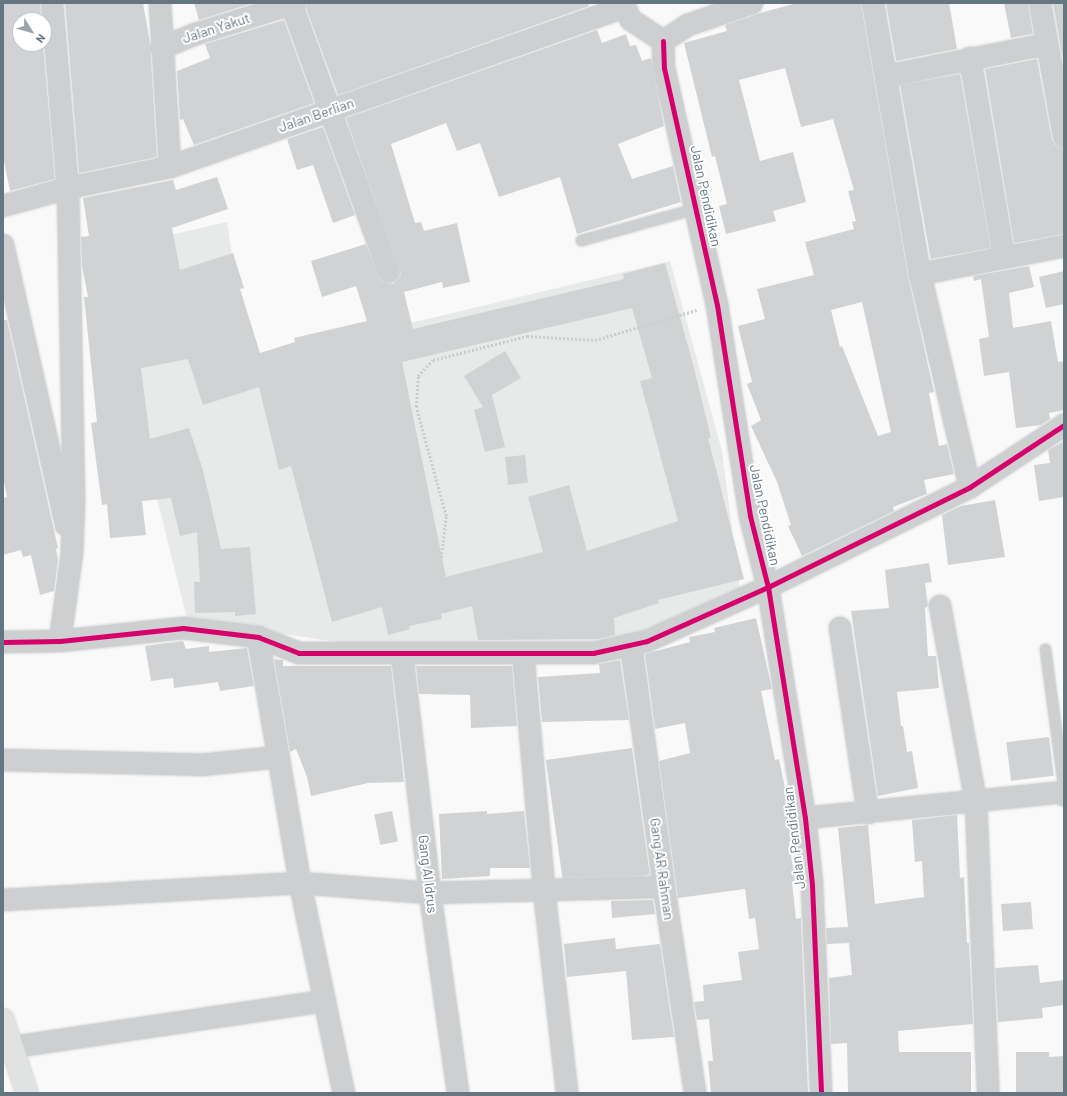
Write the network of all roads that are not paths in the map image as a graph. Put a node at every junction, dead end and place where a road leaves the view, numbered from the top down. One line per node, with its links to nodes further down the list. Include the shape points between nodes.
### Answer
1 (52, 3): 16 (street)
2 (160, 3): 10 (street)
3 (292, 3): 10 (street, Jalan Yakut); 13 (street)
4 (752, 3): 8 (street, via 688,25)
5 (874, 3): 12 (street)
6 (1040, 3): 9 (street)
7 (624, 5): 8 (street, via 631,20); 13 (street, Jalan Berlian)
8 (663, 41): 18 (street, Jalan Pendidikan, via 664,68)
9 (1047, 44): 11 (street); 14 (street)
10 (161, 48): 15 (street)
11 (970, 58): 12 (street); 22 (street)
12 (886, 76): 24 (street)
13 (332, 110): 15 (street, Jalan Berlian); 23 (street)
14 (1064, 137)
15 (170, 167): 16 (street, Jalan Berlian)
16 (68, 188): 17 (street, Jalan Berlian); 27 (street, via 74,500)
17 (3, 206)
18 (696, 208): 19 (lane); 28 (street, Jalan Pendidikan, via 717,305 750,516)
19 (580, 240)
20 (3, 245): 27 (street)
21 (1064, 246): 22 (street)
22 (1004, 256): 24 (street)
23 (389, 272)
24 (920, 274): 26 (street)
25 (1064, 424): 26 (street)
26 (970, 487): 28 (street)
27 (72, 554): 32 (street)
28 (768, 587): 34 (street); 44 (street, Jalan Pendidikan)
29 (940, 606): 42 (street)
30 (840, 628): 43 (street)
31 (258, 637): 32 (street, via 183,628); 37 (street, via 298,653); 38 (street)
32 (60, 641): 33 (street)
33 (3, 642)
34 (631, 645): 36 (street, via 593,653); 46 (street, Gang AR Rahman)
35 (1045, 649): 40 (lane)
36 (523, 653): 37 (street); 47 (street)
37 (402, 654): 48 (street, Gang Al Idrus)
38 (279, 757): 39 (street, via 201,765); 45 (street)
39 (3, 760)
40 (1064, 792): 41 (street); 42 (street)
41 (1064, 795)
42 (976, 802): 43 (street); 59 (street)
43 (868, 813): 44 (street)
44 (805, 818): 58 (street, Jalan Pendidikan, via 812,885)
45 (300, 883): 48 (street); 49 (street); 50 (street)
46 (664, 887): 47 (street); 57 (street, Gang AR Rahman)
47 (544, 890): 48 (street); 56 (street)
48 (430, 893): 55 (street, Gang Al Idrus)
49 (3, 900)
50 (325, 1001): 52 (street); 54 (street)
51 (3, 1020): 52 (main road)
52 (8, 1048): 53 (main road)
53 (27, 1093)
54 (344, 1093)
55 (458, 1093)
56 (567, 1093)
57 (695, 1093)
58 (821, 1093)
59 (988, 1093)

